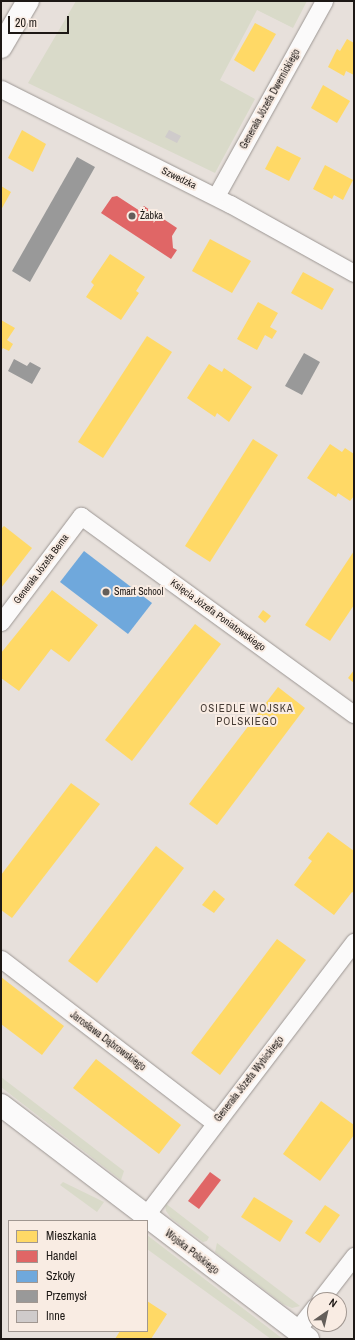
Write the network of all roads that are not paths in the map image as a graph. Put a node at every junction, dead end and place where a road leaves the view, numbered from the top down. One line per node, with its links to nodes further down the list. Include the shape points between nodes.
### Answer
1 (28, 1): 3 (street)
2 (324, 1): 5 (street, Generała Józefa Dwernickiego)
3 (1, 47)
4 (1, 89): 5 (street, Szwedzka)
5 (216, 196): 6 (street, Szwedzka)
6 (354, 274)
7 (81, 516): 8 (street, Generała Józefa Bema); 9 (street, Księcia Józefa Poniatowskiego)
8 (1, 622)
9 (354, 714)
10 (354, 942): 13 (street, Generała Józefa Wybickiego)
11 (1, 959): 13 (street, Jarosława Dąbrowskiego)
12 (1, 1105): 14 (street, Wojska Polskiego)
13 (215, 1123): 14 (street, Generała Józefa Wybickiego)
14 (145, 1216): 18 (street, Wojska Polskiego)
15 (354, 1256): 16 (street)
16 (326, 1292)
17 (307, 1324): 18 (street)
18 (302, 1335)

